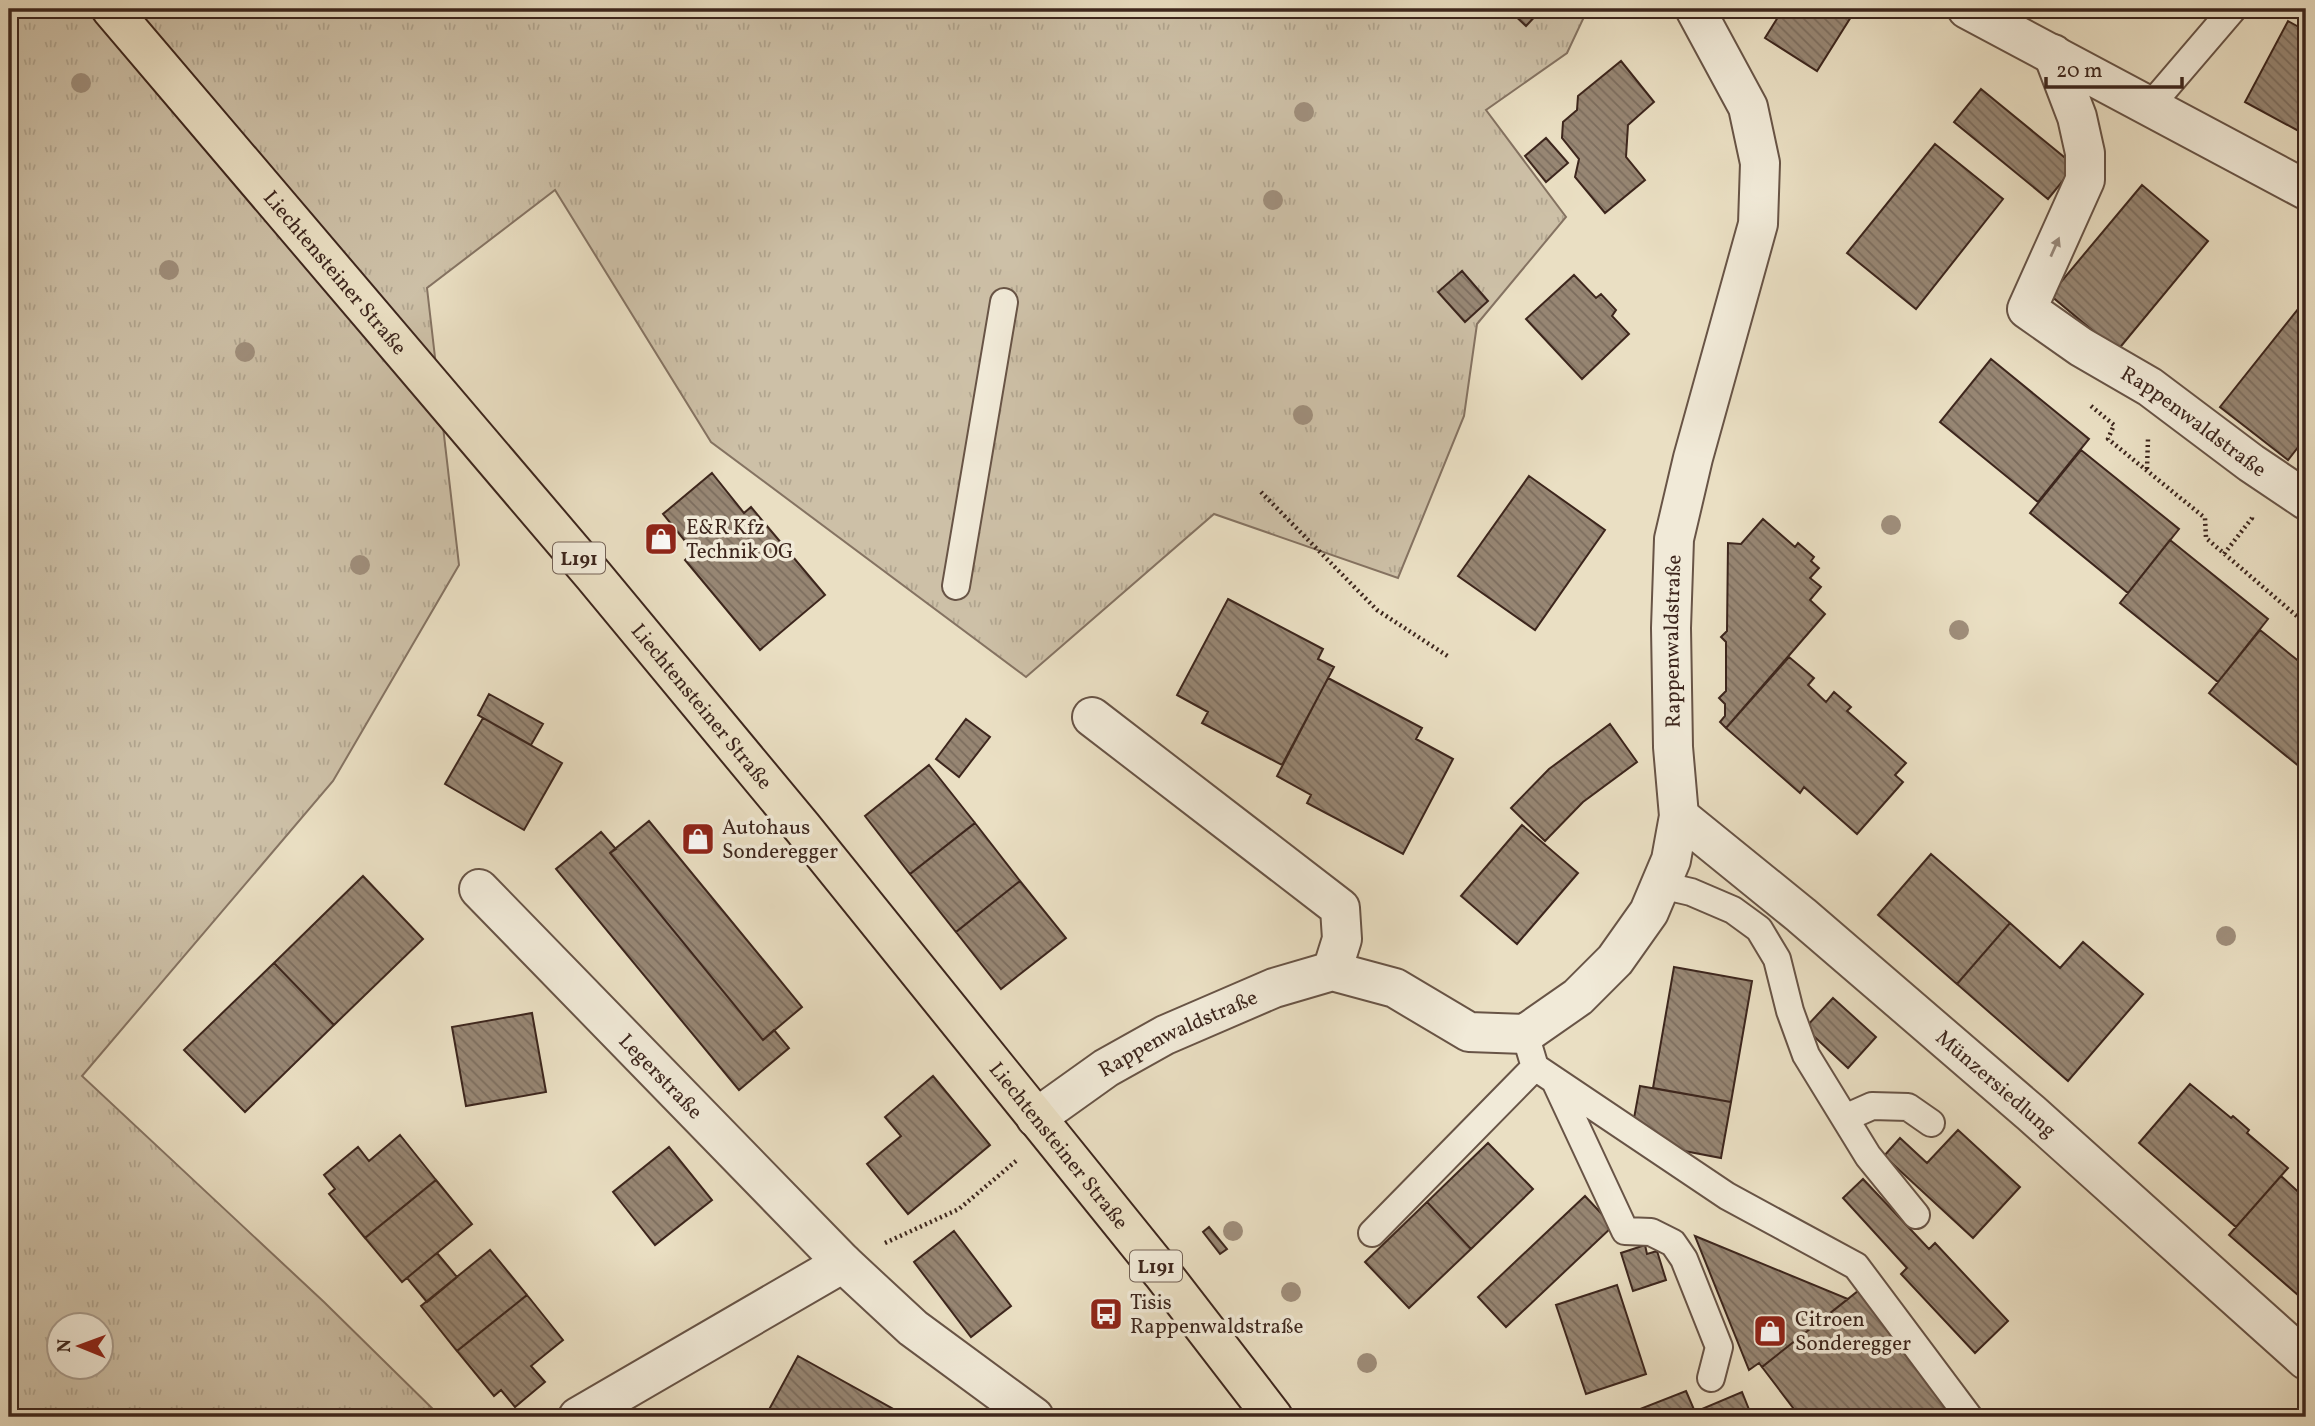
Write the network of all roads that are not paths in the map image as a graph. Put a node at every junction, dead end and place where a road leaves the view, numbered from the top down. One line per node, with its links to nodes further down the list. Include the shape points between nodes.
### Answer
1 (111, 9): 17 (main road, Liechtensteiner Straße / L191, via 593,575)
2 (1695, 9): 12 (street, Rappenwaldstraße, via 1748,107 1760,163 1758,223 1674,539 1671,640)
3 (1966, 9): 5 (street)
4 (2233, 9): 6 (lane)
5 (2053, 54): 6 (street); 9 (street, Rappenwaldstraße, one-way to 5, via 2150,387 2027,309 2085,180 2077,117)
6 (2150, 106): 7 (street)
7 (2306, 190)
8 (1004, 302): 10 (lane)
9 (2306, 500)
10 (956, 586)
11 (1092, 717): 15 (street, via 1339,908 1342,939)
12 (1679, 816): 13 (street, Rappenwaldstraße); 23 (street, Münzersiedlung, via 2020,1104)
13 (1661, 885): 16 (street, Rappenwaldstraße, via 1649,912 1615,960 1578,998); 18 (lane, via 1733,910 1759,929 1777,959 1806,1055)
14 (479, 889): 22 (street, Legerstraße)
15 (1332, 971): 16 (street, via 1395,988 1469,1032); 17 (street, Rappenwaldstraße, via 1274,988 1165,1035 1106,1068)
16 (1538, 1061): 21 (lane); 24 (lane, via 1625,1231 1651,1232 1673,1243 1684,1259 1719,1347); 28 (lane, via 1727,1196 1856,1266)
17 (1035, 1118): 27 (main road, Liechtensteiner Straße / L191)
18 (1845, 1118): 19 (lane, via 1872,1106 1908,1107); 20 (lane, via 1868,1156)
19 (1931, 1124)
20 (1916, 1215)
21 (1372, 1233)
22 (844, 1263): 25 (street); 26 (street, Legerstraße, via 913,1328)
23 (2306, 1360)
24 (1711, 1378)
25 (578, 1417)
26 (1034, 1417)
27 (1273, 1417)
28 (1969, 1417)

